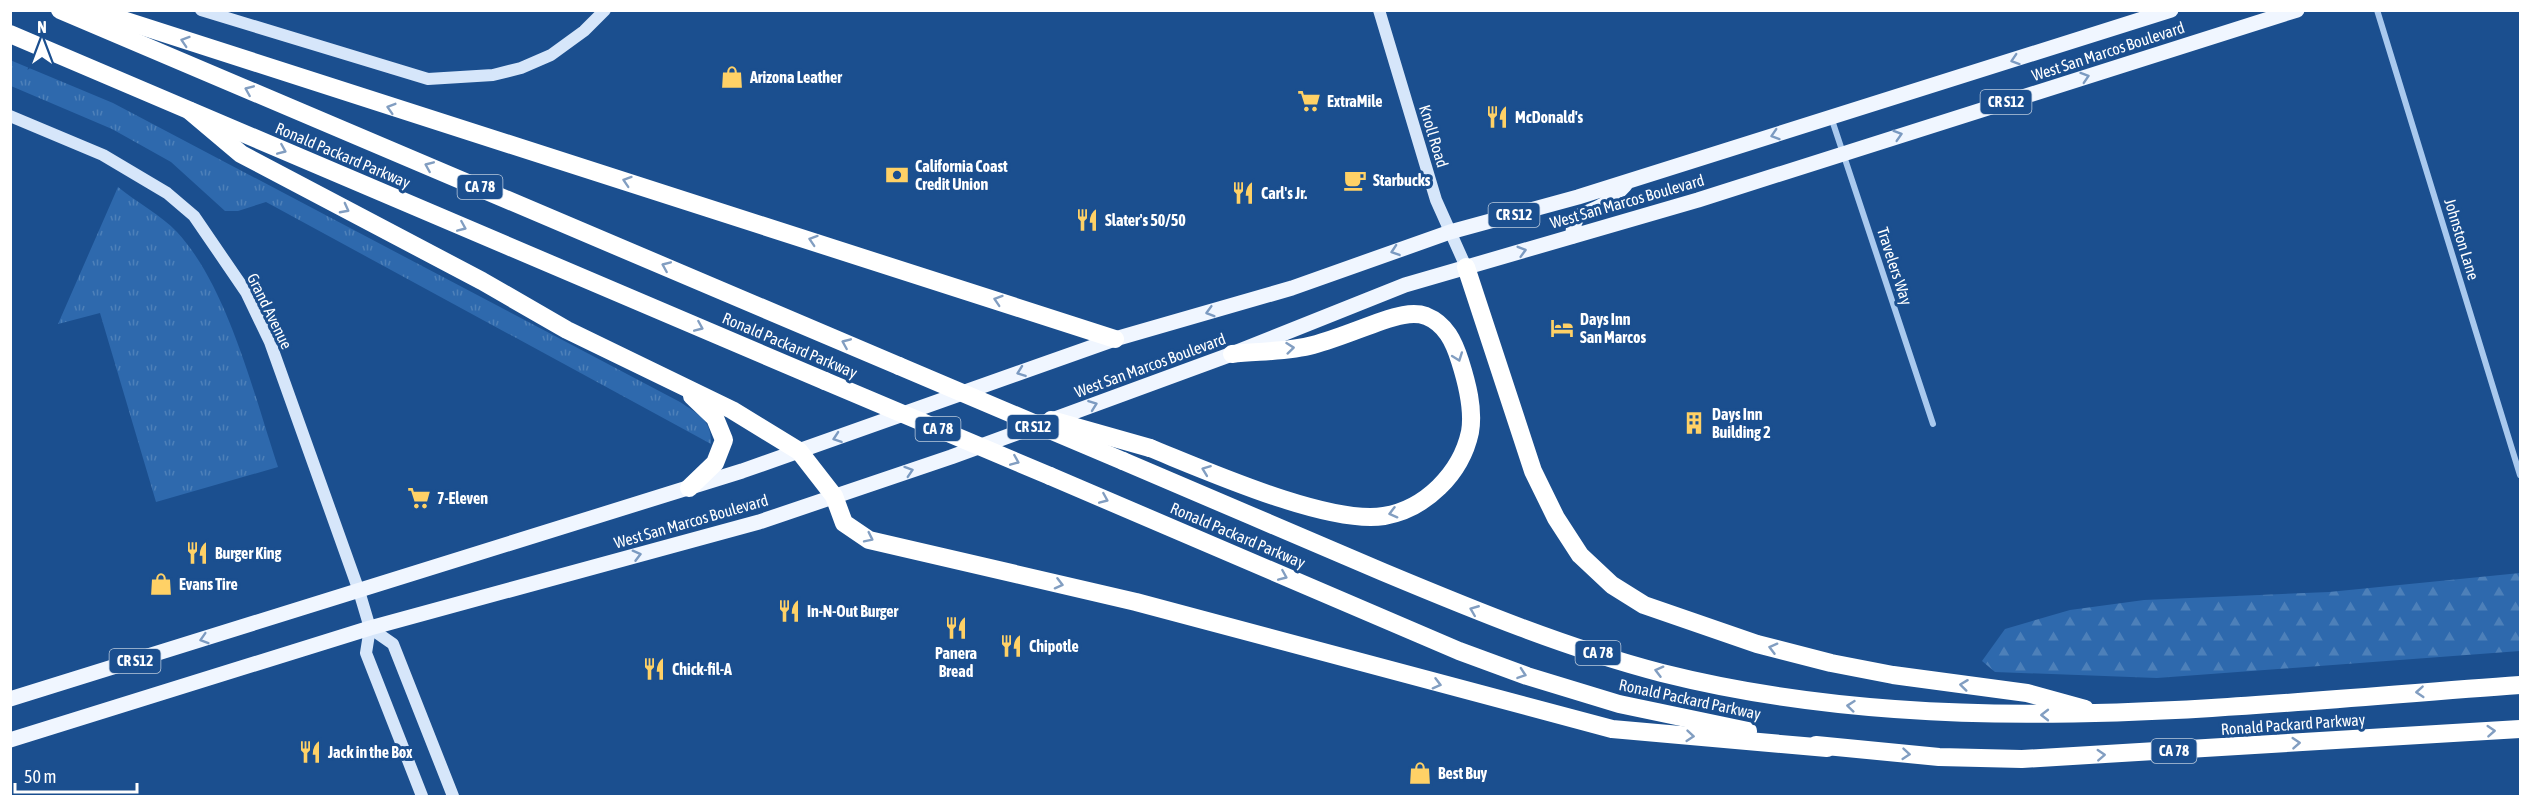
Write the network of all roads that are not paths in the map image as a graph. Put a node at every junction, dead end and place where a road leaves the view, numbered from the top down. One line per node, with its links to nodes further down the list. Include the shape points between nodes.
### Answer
1 (60, 10): 22 (highway, Ronald Packard Parkway / CA 78, one-way to 1, bridge)
2 (92, 10): 19 (highway, one-way to 2)
3 (201, 10): 4 (main road, via 428,79 493,75 521,68 551,55)
4 (605, 10)
5 (1379, 10): 16 (main road, Knoll Road)
6 (2171, 10): 13 (main road, West San Marcos Boulevard / CR S12, one-way to 13)
7 (2297, 10): 9 (main road, West San Marcos Boulevard / CR S12)
8 (2378, 10): 25 (street, Johnston Lane)
9 (2262, 15): 14 (main road, West San Marcos Boulevard / CR S12, one-way to 9)
10 (10, 34): 11 (highway, Ronald Packard Parkway / CA 78)
11 (190, 111): 21 (highway, one-way to 21, via 241,154 567,330); 35 (highway, Ronald Packard Parkway / CA 78, one-way to 35, bridge, via 1459,651 1619,704)
12 (10, 116): 28 (main road, Grand Avenue, via 103,155 166,193 194,216 246,292 270,342)
13 (1831, 117): 14 (street, Travelers Way); 15 (main road, West San Marcos Boulevard / CR S12, one-way to 15)
14 (1843, 152): 17 (main road, West San Marcos Boulevard / CR S12); 23 (street, Travelers Way)
15 (1629, 181): 16 (main road, West San Marcos Boulevard / CR S12); 17 (main road, via 1602,206 1582,213 1575,220)
16 (1450, 232): 18 (main road, Knoll Road); 19 (main road, West San Marcos Boulevard / CR S12, one-way to 19, via 1292,288)
17 (1573, 236): 18 (main road, West San Marcos Boulevard / CR S12, one-way to 17)
18 (1466, 267): 20 (main road, West San Marcos Boulevard / CR S12, via 1405,285); 32 (highway, one-way to 18, via 2027,693 1893,675 1767,647 1644,605 1612,585 1580,555 1533,471)
19 (1115, 339): 24 (main road, West San Marcos Boulevard / CR S12, one-way to 24)
20 (1232, 354): 22 (highway, one-way to 22, bridge, via 1312,346 1399,315 1424,315 1450,335 1458,355 1468,392 1470,434 1447,479 1430,497 1409,509 1383,516 1331,513 1150,448); 27 (main road, West San Marcos Boulevard / CR S12, one-way to 20)
21 (678, 382): 24 (highway); 26 (highway, via 715,418 724,440 715,463)
22 (986, 403): 32 (highway, Ronald Packard Parkway / CA 78, one-way to 22, bridge, via 1888,710 1766,694 1662,672 1478,611)
23 (1933, 424)
24 (800, 451): 26 (main road, West San Marcos Boulevard / CR S12); 27 (highway)
25 (2520, 475)
26 (689, 488): 28 (main road, West San Marcos Boulevard / CR S12)
27 (834, 496): 29 (main road, West San Marcos Boulevard / CR S12, one-way to 27, via 759,522); 35 (highway, one-way to 35, via 844,523 869,540 910,552 1137,602 1612,729)
28 (359, 591): 29 (main road, Grand Avenue); 31 (main road, West San Marcos Boulevard / CR S12, one-way to 31)
29 (370, 628): 34 (main road, West San Marcos Boulevard / CR S12); 36 (main road, Grand Avenue, via 366,653); 37 (main road, via 393,644)
30 (2520, 685): 32 (highway, Ronald Packard Parkway / CA 78, one-way to 32)
31 (10, 699)
32 (2104, 714)
33 (2520, 729): 35 (highway, Ronald Packard Parkway / CA 78, one-way to 33, via 2022,759)
34 (10, 740)
35 (1827, 748)
36 (422, 796)
37 (453, 796)

